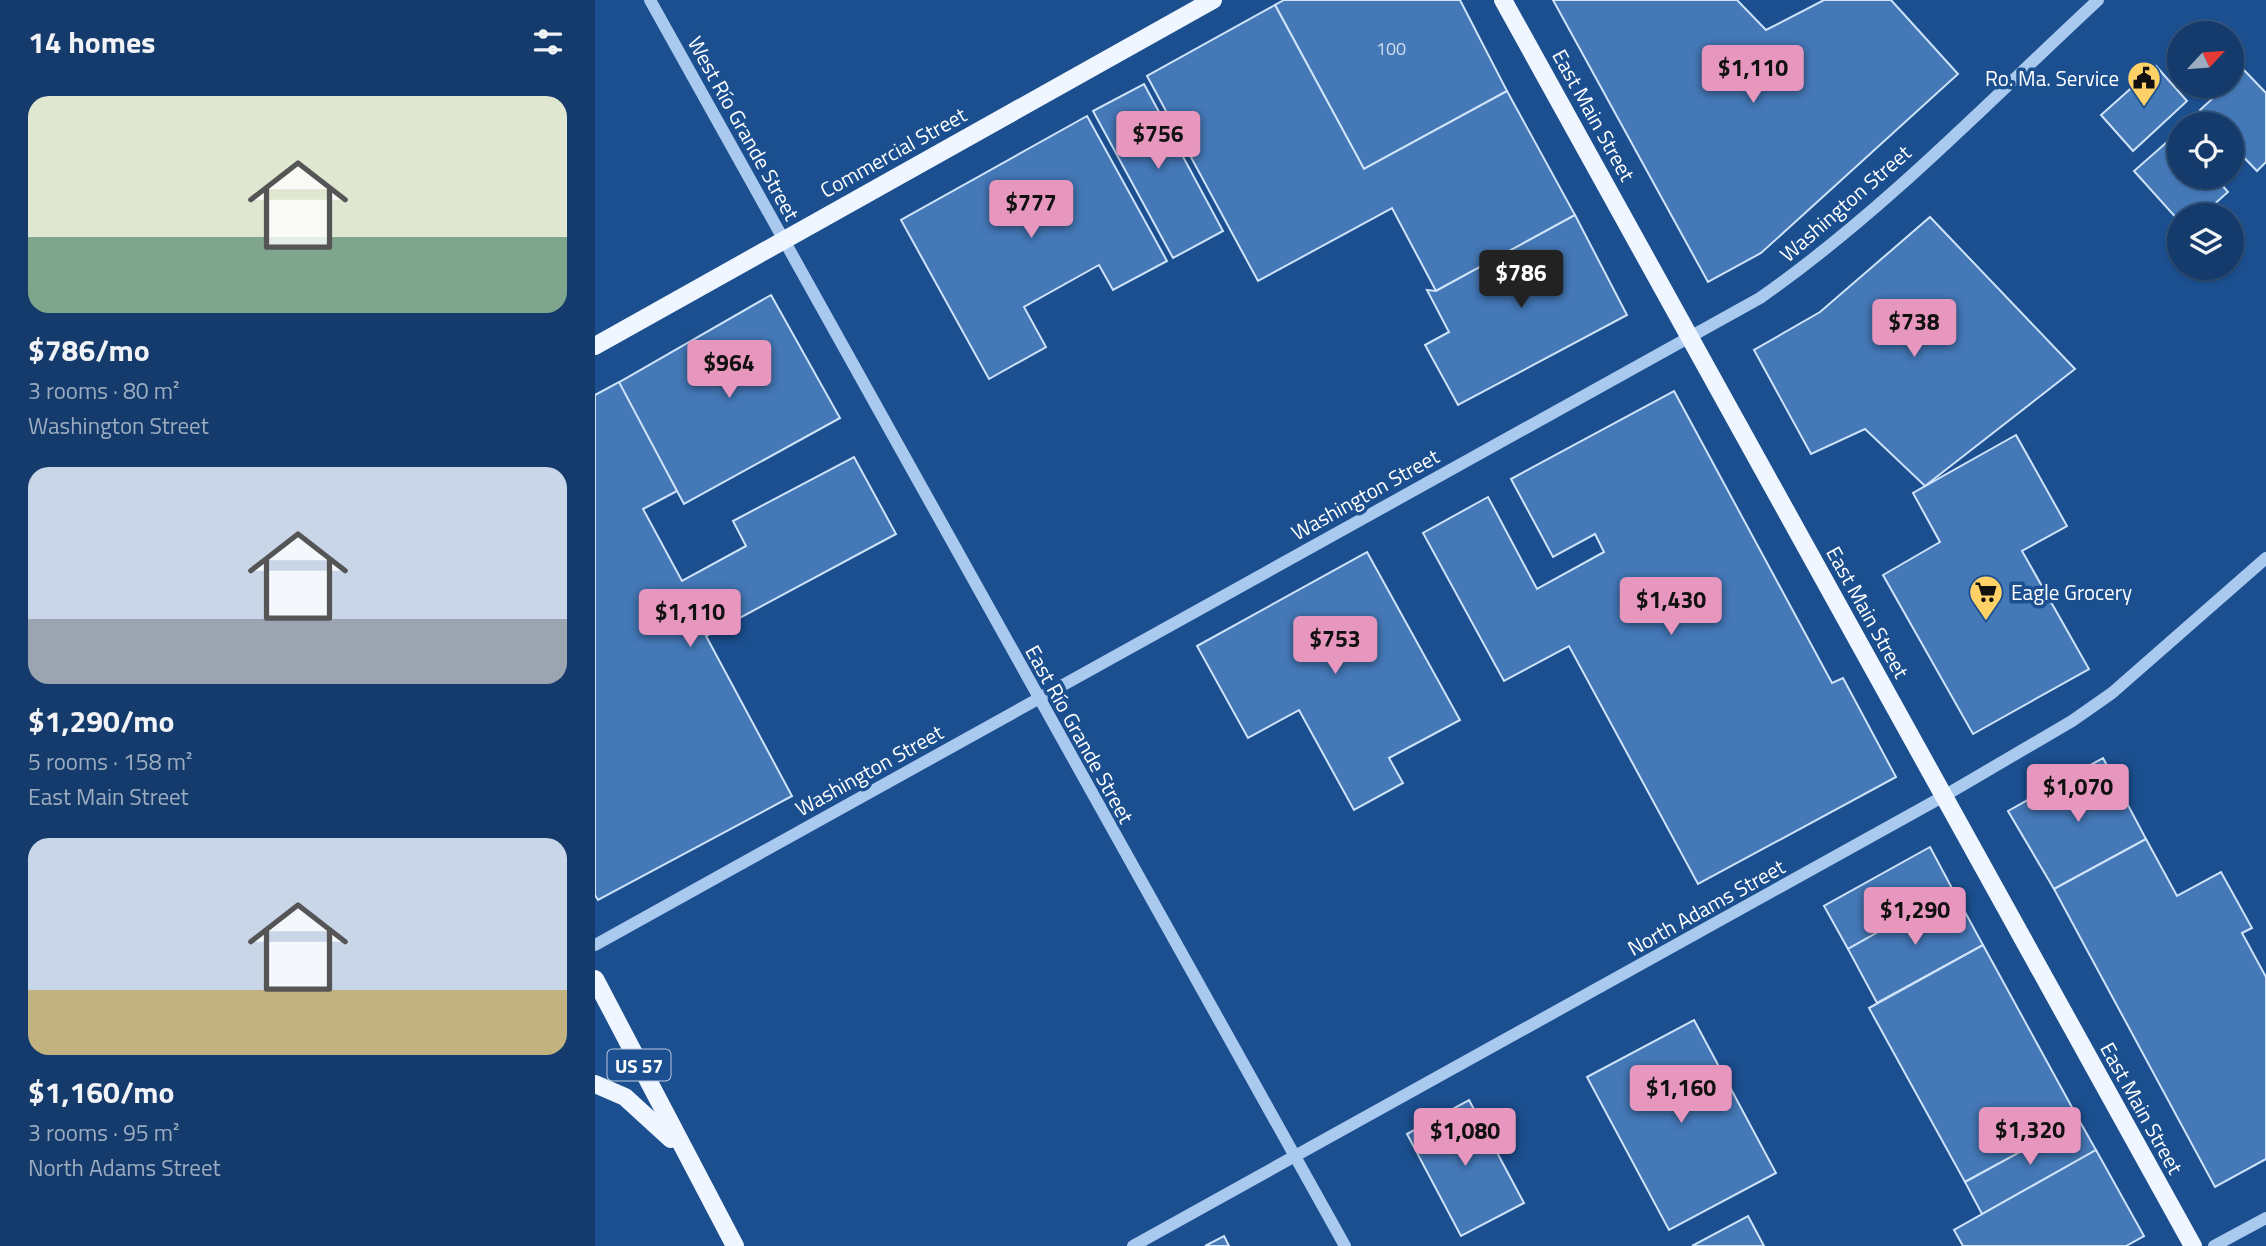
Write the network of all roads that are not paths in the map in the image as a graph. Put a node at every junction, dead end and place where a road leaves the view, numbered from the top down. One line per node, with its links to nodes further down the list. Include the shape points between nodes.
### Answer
1 (650, 0): 5 (street, West Río Grande Street)
2 (1213, 0): 5 (main road, Commercial Street)
3 (1503, 0): 6 (main road, East Main Street)
4 (2098, 0): 6 (street, Washington Street, via 1814,260 1760,298)
5 (785, 238): 7 (main road, Commercial Street); 9 (street, East Río Grande Street)
6 (1691, 335): 9 (street, Washington Street); 10 (main road, East Main Street)
7 (595, 346)
8 (2266, 558): 10 (street, North Adams Street, via 2112,693 2072,722)
9 (1037, 698): 11 (street, Washington Street); 15 (street, East Río Grande Street)
10 (1944, 796): 15 (street, North Adams Street); 20 (main road, East Main Street)
11 (595, 945)
12 (595, 979): 14 (main road, US 57)
13 (595, 1084): 14 (main road, US 57, via 625,1097)
14 (684, 1151): 17 (main road, US 57)
15 (1295, 1158): 18 (street, North Adams Street); 19 (street, East Río Grande Street)
16 (2266, 1218): 21 (street)
17 (735, 1246)
18 (1133, 1246)
19 (1345, 1246)
20 (2193, 1246)
21 (2214, 1246)

